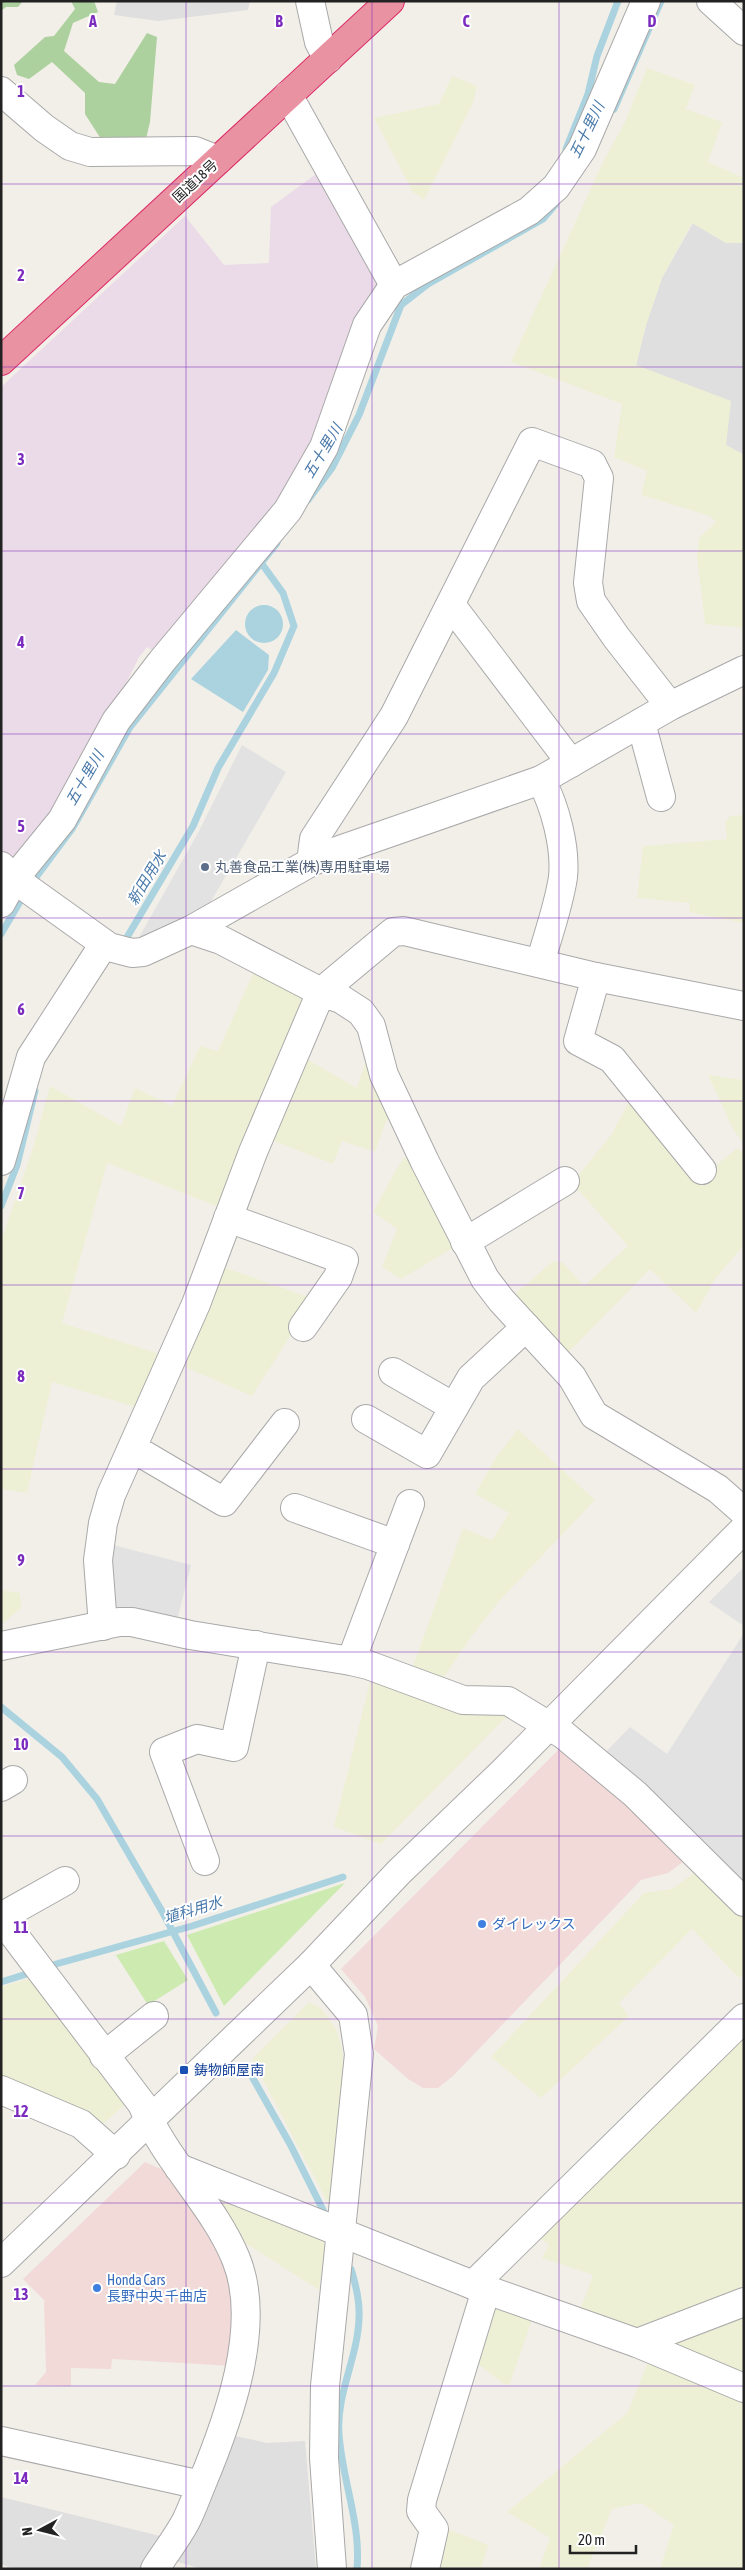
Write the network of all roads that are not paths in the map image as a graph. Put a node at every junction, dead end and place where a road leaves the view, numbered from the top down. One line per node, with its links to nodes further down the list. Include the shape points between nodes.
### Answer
1 (310, 1): 6 (street, via 319,42)
2 (390, 1): 6 (highway, 国道18号)
3 (646, 1): 10 (street, via 582,148 556,187 529,211)
4 (711, 1): 5 (street)
5 (744, 31)
6 (328, 59): 8 (highway, 国道18号)
7 (1, 90): 9 (street, via 70,146 90,152 195,151)
8 (288, 95): 9 (highway, 国道18号); 10 (street)
9 (218, 160): 11 (highway, 国道18号)
10 (394, 285): 20 (street, via 367,325 324,447 288,510 116,721 62,820)
11 (1, 361)
12 (451, 605): 14 (street, via 532,442 592,464 599,478 588,583 591,601); 16 (street); 19 (street, via 394,716 314,839)
13 (744, 670): 14 (street)
14 (670, 706): 15 (street)
15 (642, 723): 16 (street); 18 (street)
16 (571, 763): 17 (street)
17 (541, 780): 19 (street); 24 (street, via 558,832 564,867)
18 (661, 797)
19 (311, 862): 22 (street)
20 (17, 881): 21 (street); 23 (street)
21 (1, 903)
22 (191, 930): 23 (street, via 143,952); 26 (street, via 221,940)
23 (115, 948): 28 (street, via 31,1057)
24 (540, 962): 25 (street); 26 (street, via 404,931 393,932)
25 (596, 977): 27 (street); 29 (street, via 578,1041 612,1059)
26 (321, 992): 31 (street); 32 (street, via 341,999 361,1012 371,1026 384,1075)
27 (744, 1006)
28 (1, 1161)
29 (702, 1170)
30 (565, 1180): 32 (street)
31 (228, 1218): 33 (street, via 344,1260 338,1278); 39 (street, via 196,1304)
32 (465, 1242): 34 (street, via 485,1279)
33 (303, 1327)
34 (526, 1327): 36 (street, via 471,1378); 42 (street, via 572,1377 594,1416 718,1489)
35 (393, 1372): 36 (street)
36 (454, 1407): 37 (street, via 427,1454)
37 (366, 1419)
38 (285, 1423): 39 (street, via 224,1502)
39 (132, 1451): 45 (street, via 103,1522 98,1560)
40 (410, 1504): 44 (street)
41 (295, 1508): 44 (street)
42 (744, 1512)
43 (744, 1528): 49 (street)
44 (395, 1544): 48 (street)
45 (103, 1626): 46 (street, via 132,1622); 47 (street)
46 (256, 1645): 48 (street); 50 (street, via 234,1747 197,1739 164,1752)
47 (1, 1646)
48 (351, 1661): 49 (street, via 463,1700 508,1701)
49 (549, 1725): 52 (street, via 634,1794); 54 (street, via 399,1872)
50 (205, 1861)
51 (65, 1881): 53 (street)
52 (744, 1902)
53 (1, 1917): 57 (street)
54 (311, 1965): 59 (street); 62 (street, via 352,2015 359,2054)
55 (154, 2016): 57 (street)
56 (744, 2018): 64 (street)
57 (104, 2056): 59 (street, via 142,2104)
58 (1, 2090): 60 (street, via 81,2124)
59 (149, 2121): 60 (street); 61 (street)
60 (116, 2155): 63 (street)
61 (179, 2168): 62 (street); 69 (street, via 216,2221 236,2260 244,2287 246,2331 236,2378 219,2441)
62 (340, 2233): 64 (street); 71 (street, via 325,2395 324,2458)
63 (1, 2263)
64 (479, 2288): 66 (street); 72 (street, via 422,2500 421,2511 434,2529)
65 (744, 2302): 66 (street)
66 (637, 2343): 67 (street)
67 (744, 2388)
68 (1, 2441): 69 (street)
69 (201, 2485): 70 (street, via 186,2521)
70 (154, 2569)
71 (332, 2569)
72 (424, 2569)

